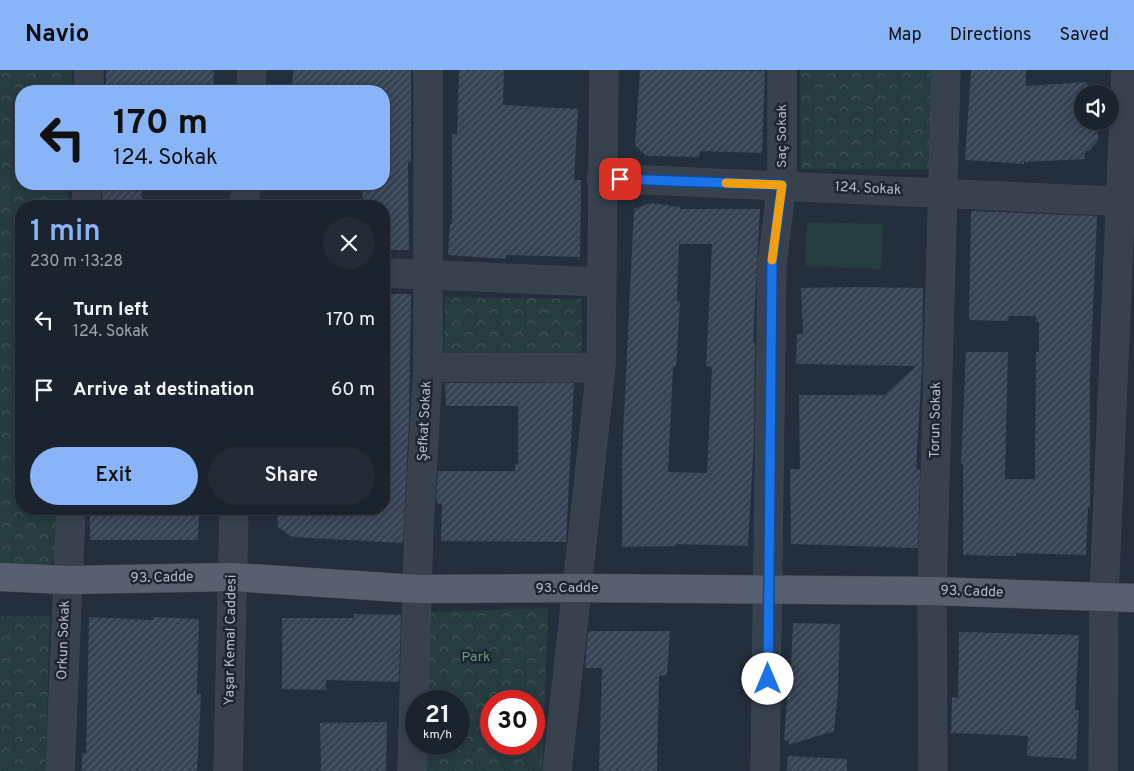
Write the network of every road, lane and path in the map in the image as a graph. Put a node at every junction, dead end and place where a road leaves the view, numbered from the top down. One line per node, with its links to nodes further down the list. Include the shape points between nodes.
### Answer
1 (90, 70): 8 (street)
2 (252, 70): 9 (street)
3 (428, 70): 15 (street, Şefkat Sokak)
4 (604, 70): 10 (street)
5 (782, 70): 11 (street, Saç Sokak)
6 (946, 70): 12 (street, Torun Sokak)
7 (1126, 70): 13 (street)
8 (89, 85)
9 (251, 85)
10 (601, 178): 11 (street, 124. Sokak); 16 (street)
11 (782, 185): 12 (street, 124. Sokak); 27 (street, Saç Sokak, via 772,263)
12 (942, 193): 13 (street, 124. Sokak); 28 (street, Torun Sokak)
13 (1128, 202): 19 (street)
14 (390, 273): 15 (street)
15 (427, 274): 16 (street); 17 (street, Şefkat Sokak)
16 (601, 282): 18 (street)
17 (428, 367): 18 (street); 26 (street, Şefkat Sokak)
18 (601, 368): 25 (street)
19 (1124, 399): 29 (street)
20 (71, 515): 24 (street, Orkun Sokak)
21 (234, 515): 23 (street, Yaşar Kemal Caddesi)
22 (0, 577): 24 (main road, 93. Cadde)
23 (233, 577): 24 (main road, 93. Cadde); 26 (main road, 93. Cadde); 32 (street, Yaşar Kemal Caddesi)
24 (67, 580): 31 (street, Orkun Sokak)
25 (576, 588): 26 (main road, 93. Cadde); 27 (main road, 93. Cadde); 34 (street)
26 (417, 589): 33 (street, Şefkat Sokak)
27 (769, 590): 28 (main road, 93. Cadde); 35 (street, Saç Sokak)
28 (932, 591): 29 (main road, 93. Cadde); 36 (street, Torun Sokak)
29 (1104, 597): 30 (main road, 93. Cadde); 37 (street)
30 (1134, 598)
31 (60, 771)
32 (228, 771)
33 (412, 771)
34 (556, 771)
35 (765, 771)
36 (933, 771)
37 (1103, 771)

